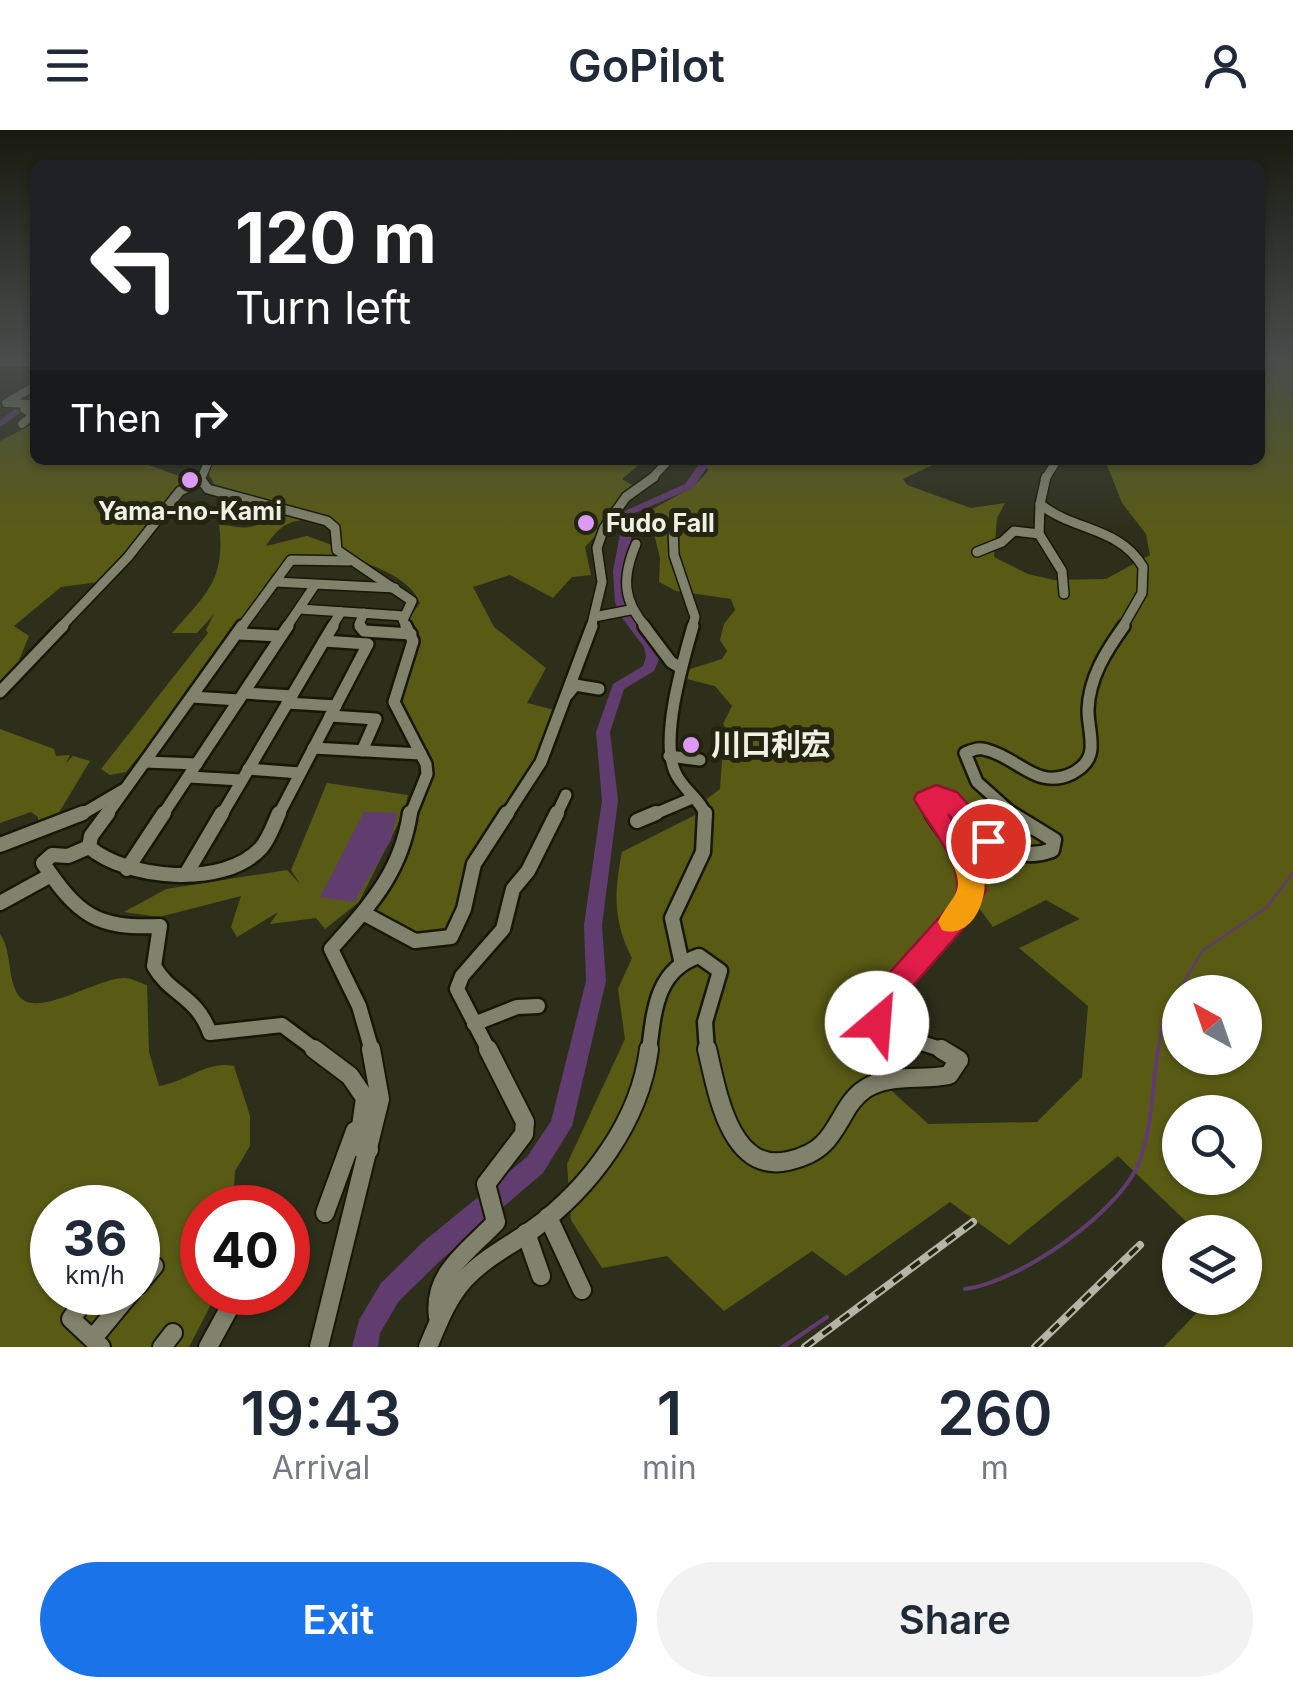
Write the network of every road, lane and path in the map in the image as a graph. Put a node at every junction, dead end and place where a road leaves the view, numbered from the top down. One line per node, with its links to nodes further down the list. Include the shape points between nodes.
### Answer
1 (30, 418): 2 (street)
2 (22, 424)
3 (205, 465): 6 (street)
4 (665, 465): 24 (street, via 626,497 604,528)
5 (1053, 465): 7 (street)
6 (200, 482): 8 (street, via 183,488); 14 (street, via 215,494 332,523 337,550)
7 (1040, 504): 11 (street); 58 (street, via 1121,543 1141,562 1144,577 1131,615 1100,660 1088,709 1093,749 1086,764 1066,776 1040,778 989,748 966,753 997,806 1049,834 1052,850 1032,854 996,847 949,799 926,799 970,870 972,890 964,908 875,1010 888,1035 946,1047 958,1060 949,1074 866,1088 830,1142 805,1156 774,1162 748,1155 730,1134 704,1033 720,971 699,956)
8 (166, 511): 9 (street, via 189,509); 31 (street)
9 (202, 516)
10 (673, 527): 29 (street, via 674,555 694,617)
11 (1039, 534): 13 (street, via 1014,531); 18 (street, via 1062,571)
12 (636, 544): 20 (street, via 627,566)
13 (978, 552)
14 (350, 561): 15 (street, via 291,560); 17 (street)
15 (275, 582): 16 (street); 25 (street)
16 (315, 585): 17 (street); 19 (street)
17 (398, 588): 23 (street, via 412,601)
18 (1064, 594)
19 (300, 609): 21 (street); 27 (street)
20 (630, 610): 24 (street); 29 (street)
21 (341, 612): 22 (street); 28 (street)
22 (364, 613): 23 (street); 26 (street, via 364,631)
23 (404, 616): 26 (street)
24 (594, 617): 32 (street)
25 (237, 634): 27 (street); 34 (street)
26 (411, 634): 39 (street, via 394,702)
27 (281, 636): 33 (street)
28 (324, 641): 35 (street); 36 (street, via 368,644)
29 (681, 668): 40 (street)
30 (599, 689): 32 (street, via 575,686)
31 (0, 692)
32 (564, 695): 57 (street, via 541,762 474,864 451,937 411,942)
33 (242, 696): 34 (street); 35 (street); 43 (street)
34 (192, 697): 42 (street)
35 (290, 699): 36 (street); 45 (street)
36 (333, 711): 37 (street); 38 (street, via 376,719)
37 (313, 748): 38 (street); 44 (street)
38 (362, 752): 39 (street)
39 (421, 754): 57 (street, via 427,774 405,846)
40 (669, 756): 41 (street); 49 (street)
41 (700, 760)
42 (146, 762): 43 (street); 47 (street)
43 (197, 764): 46 (street)
44 (300, 773): 45 (street); 54 (street, via 252,858)
45 (245, 774): 46 (street); 54 (street)
46 (188, 777): 53 (street)
47 (127, 788): 51 (street, via 78,816); 52 (street)
48 (566, 795): 60 (street, via 513,890 503,929 462,976 457,989)
49 (690, 799): 50 (street); 58 (street, via 706,809 709,826 698,871 672,918)
50 (637, 821)
51 (0, 845)
52 (88, 847): 53 (street); 55 (street, via 52,856 42,864)
53 (127, 870): 54 (street)
54 (186, 874)
55 (51, 875): 56 (street); 61 (street, via 82,915 106,924 160,926 150,955 158,978 198,1006 210,1033 282,1026 350,1076)
56 (0, 903)
57 (363, 914): 62 (street, via 334,943 331,955 359,1006 376,1066 380,1099)
58 (681, 960): 64 (street, via 655,1001 648,1072 637,1105)
59 (538, 1006): 60 (street)
60 (474, 1024): 71 (street, via 525,1122 524,1134 486,1184 496,1222 439,1282 433,1300)
61 (363, 1108): 62 (street, via 358,1146); 63 (street)
62 (369, 1150): 74 (street)
63 (326, 1214)
64 (548, 1217): 65 (street); 67 (street)
65 (526, 1233): 66 (street); 71 (street, via 464,1275)
66 (541, 1276)
67 (582, 1290)
68 (74, 1315): 72 (street)
69 (116, 1315): 72 (street)
70 (225, 1315): 73 (street)
71 (438, 1317): 75 (street)
72 (98, 1342)
73 (208, 1347)
74 (319, 1347)
75 (428, 1347)

